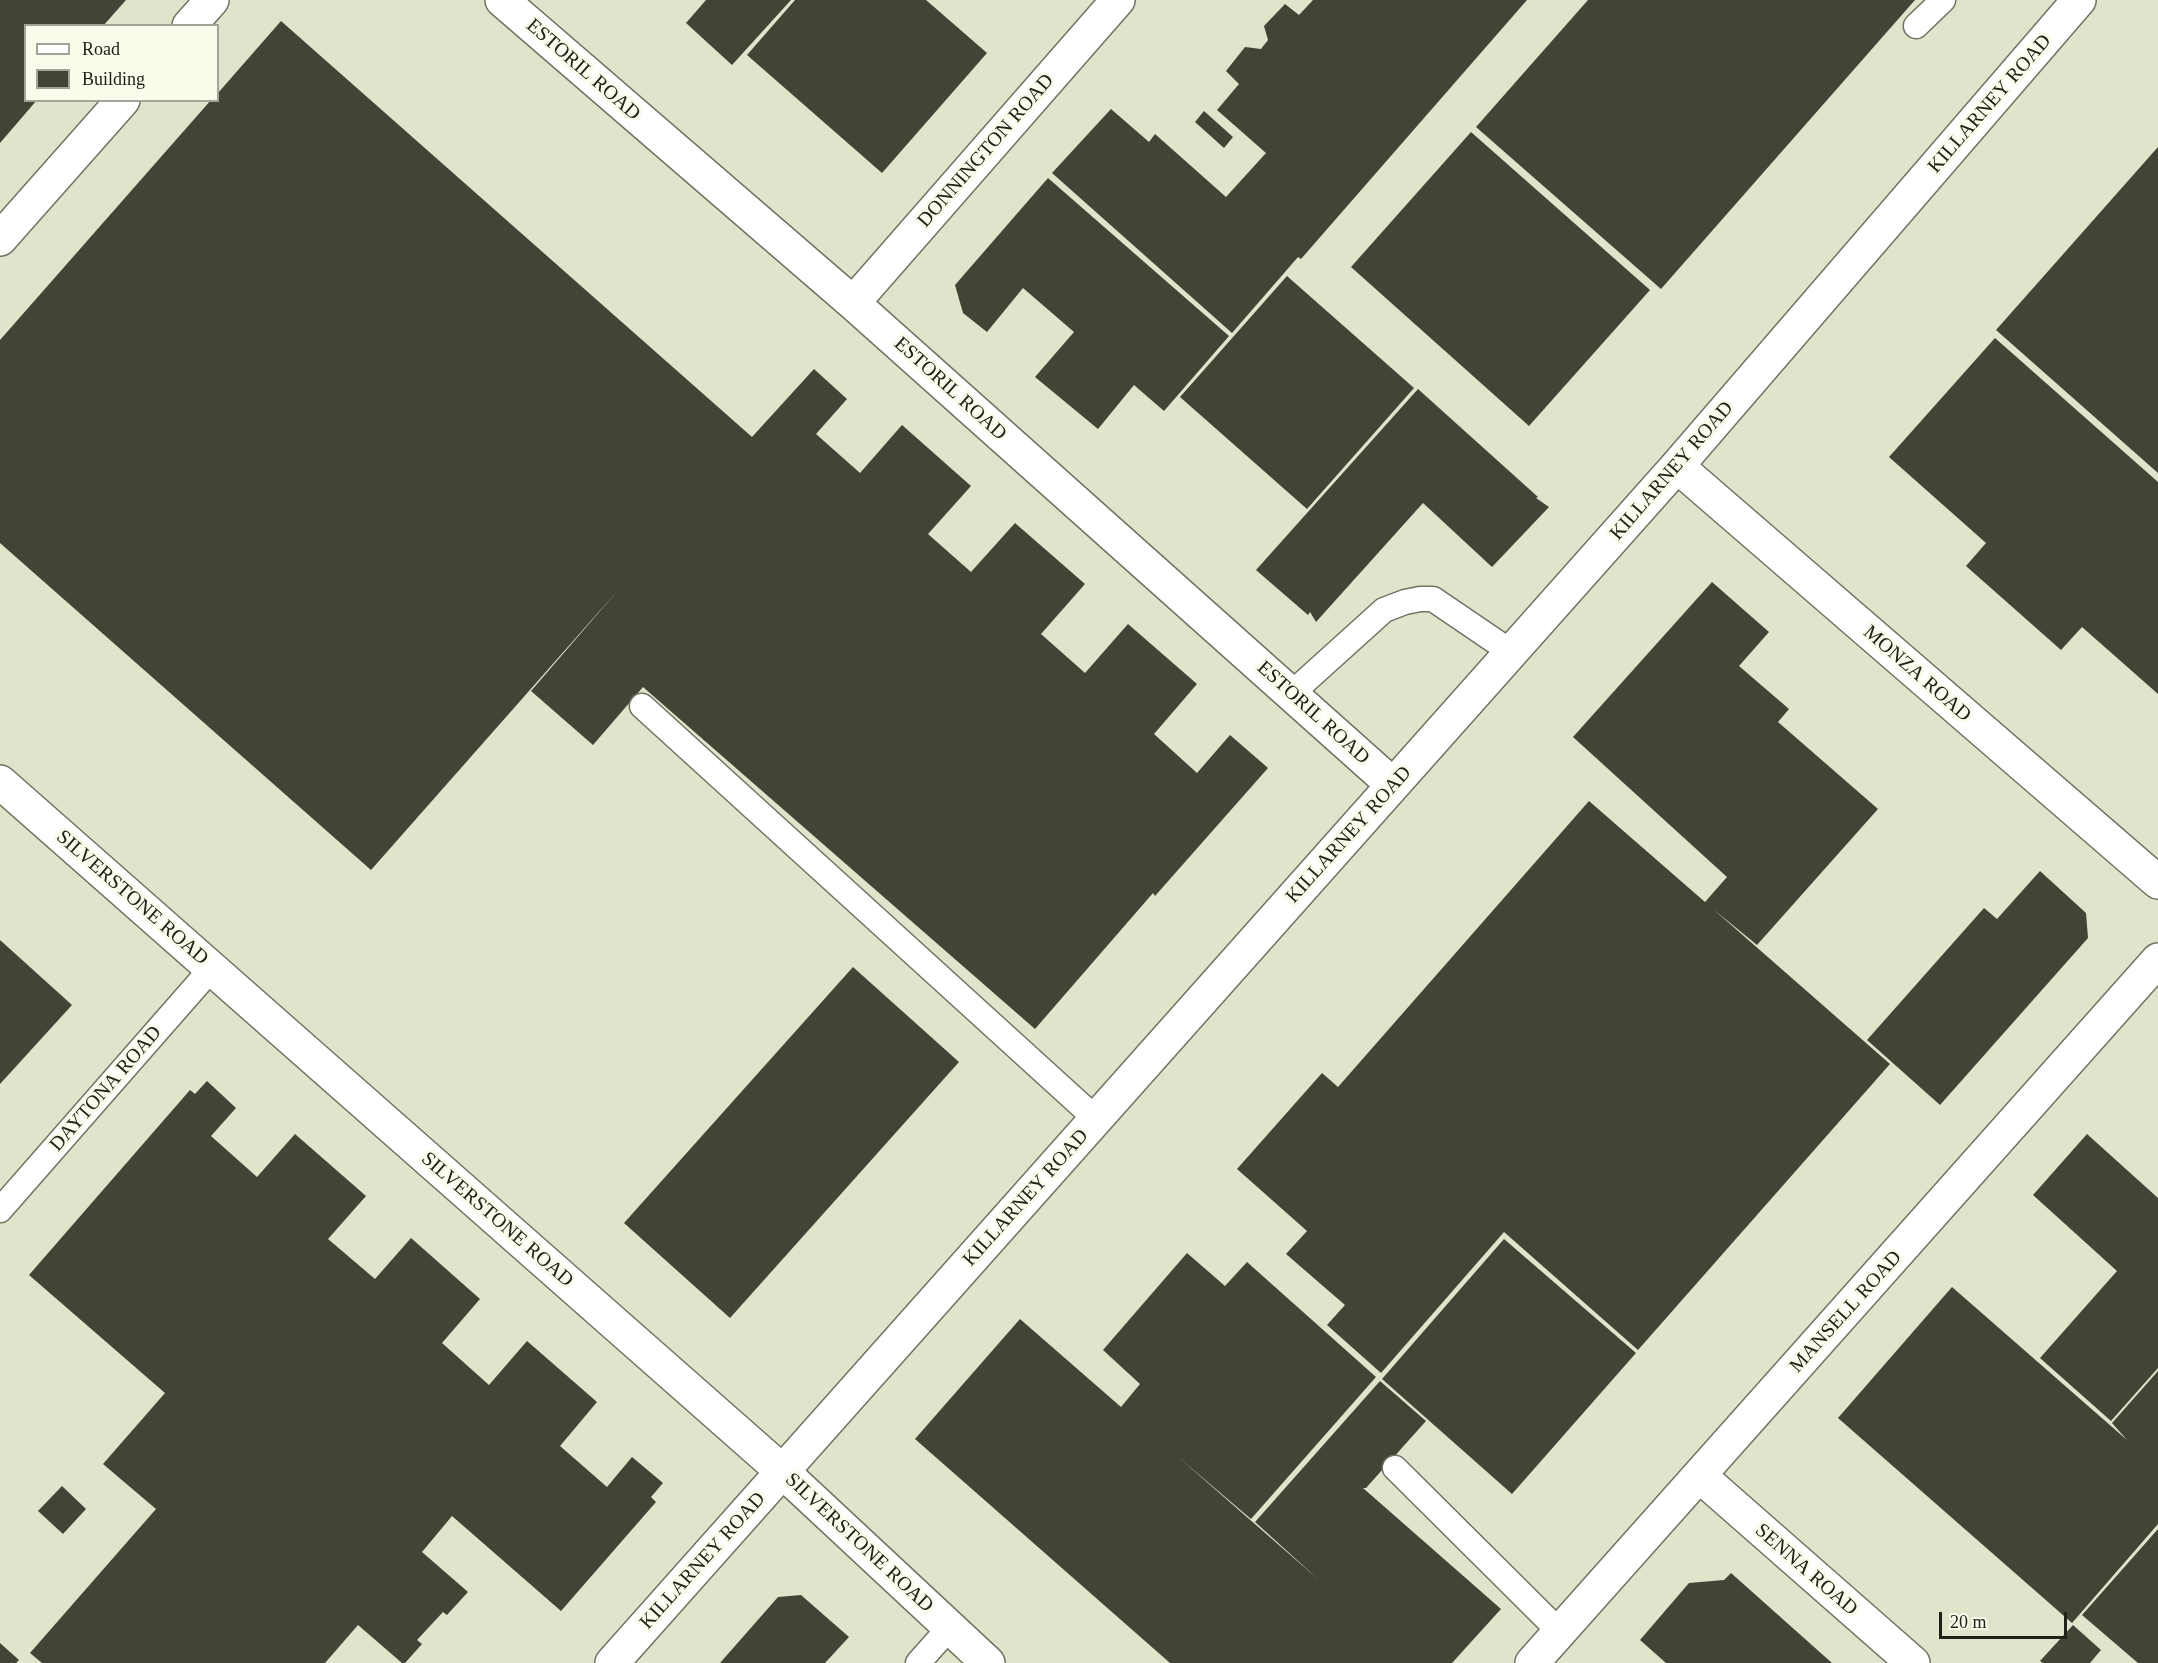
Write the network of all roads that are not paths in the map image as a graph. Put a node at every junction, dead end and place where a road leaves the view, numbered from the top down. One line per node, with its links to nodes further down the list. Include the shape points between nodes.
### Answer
1 (212, 0): 6 (street)
2 (502, 0): 10 (street, ESTORIL ROAD)
3 (1118, 0): 10 (street, DONNINGTON ROAD)
4 (1943, 0): 7 (lane)
5 (2079, 0): 11 (street, KILLARNEY ROAD)
6 (191, 24)
7 (1916, 26)
8 (121, 102): 9 (street)
9 (0, 239)
10 (854, 303): 13 (street, ESTORIL ROAD)
11 (1677, 466): 12 (street, KILLARNEY ROAD); 17 (street, MONZA ROAD)
12 (1511, 652): 13 (lane, via 1433,599 1420,599 1384,610); 16 (street, KILLARNEY ROAD)
13 (1292, 694): 16 (street, ESTORIL ROAD)
14 (642, 706): 20 (lane)
15 (0, 782): 19 (street, SILVERSTONE ROAD)
16 (1393, 785): 20 (street, KILLARNEY ROAD)
17 (2158, 882)
18 (2158, 960): 24 (street, MANSELL ROAD)
19 (212, 968): 21 (lane, DAYTONA ROAD); 23 (street, SILVERSTONE ROAD)
20 (1096, 1119): 23 (street, KILLARNEY ROAD)
21 (0, 1210)
22 (1395, 1468): 26 (lane)
23 (782, 1471): 25 (street, SILVERSTONE ROAD); 27 (street, KILLARNEY ROAD)
24 (1700, 1476): 26 (street, MANSELL ROAD); 31 (street, SENNA ROAD)
25 (950, 1627): 28 (lane); 29 (street, SILVERSTONE ROAD)
26 (1560, 1632): 30 (street, MANSELL ROAD)
27 (612, 1663)
28 (918, 1663)
29 (988, 1663)
30 (1532, 1663)
31 (1913, 1663)

